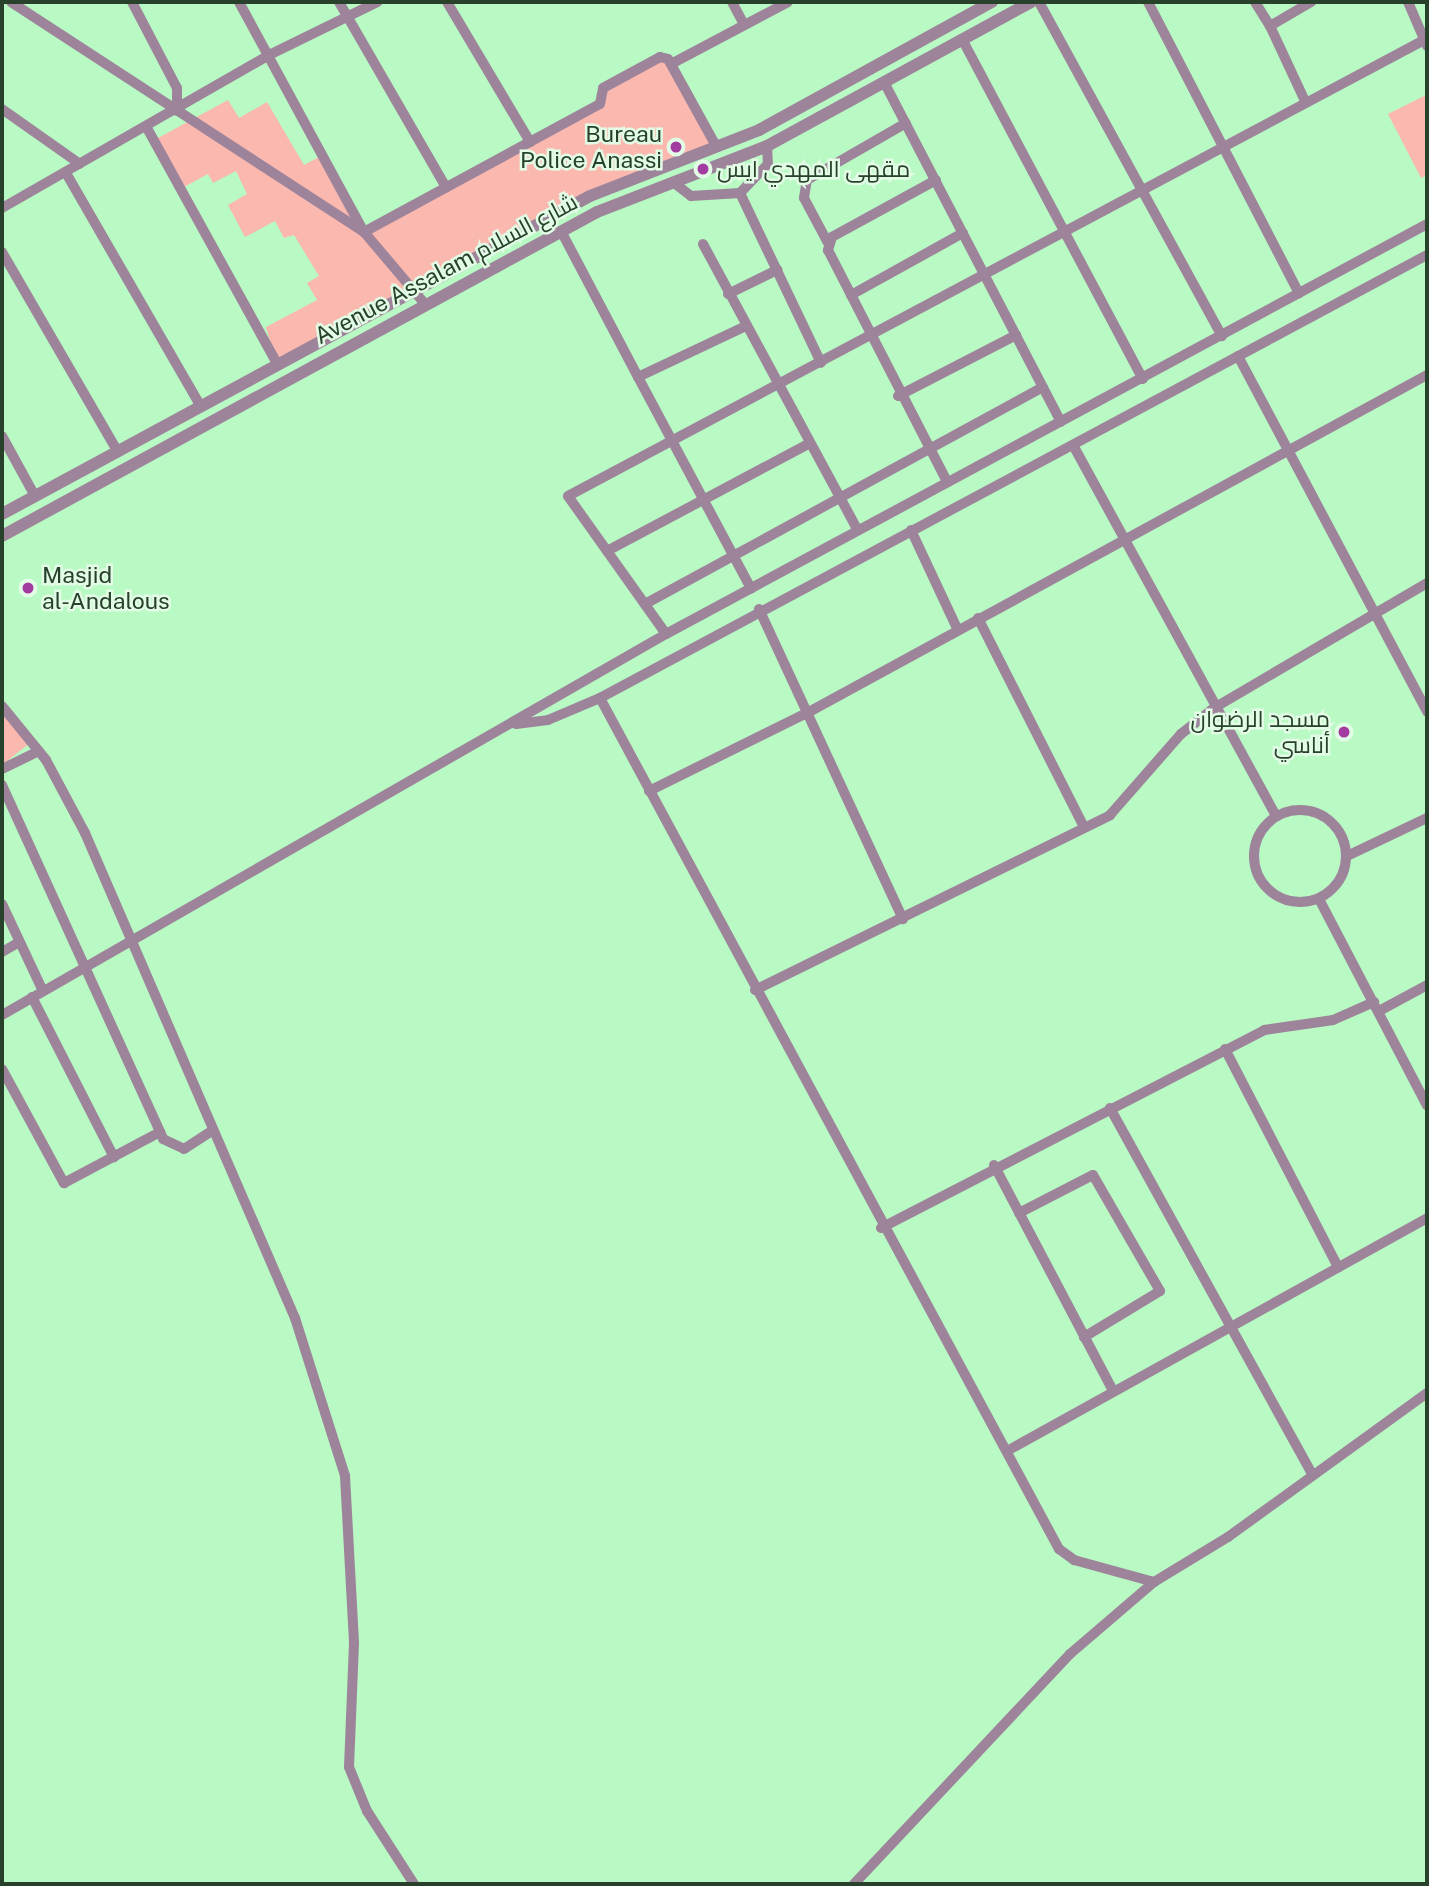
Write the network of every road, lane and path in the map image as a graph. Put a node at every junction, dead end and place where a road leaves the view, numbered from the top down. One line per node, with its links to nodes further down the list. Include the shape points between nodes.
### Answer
1 (11, 2): 17 (street)
2 (31, 2): 17 (street)
3 (132, 2): 28 (street, via 177,88)
4 (239, 2): 23 (street)
5 (339, 2): 18 (street)
6 (377, 2): 18 (street)
7 (447, 2): 31 (street)
8 (732, 2): 19 (street)
9 (788, 2): 19 (street)
10 (991, 2): 33 (street, Avenue Assalam شارع السلام, via 759,130)
11 (1031, 2): 21 (street, Avenue Assalam شارع السلام)
12 (1039, 2): 41 (street)
13 (1148, 2): 32 (street)
14 (1255, 2): 20 (street)
15 (1311, 2): 20 (street)
16 (1408, 2): 22 (street)
17 (21, 8): 28 (street)
18 (347, 18): 23 (street); 40 (street)
19 (744, 25): 24 (street)
20 (1270, 26): 26 (street)
21 (962, 39): 25 (street, Avenue Assalam شارع السلام); 49 (street)
22 (1426, 43): 26 (street)
23 (267, 56): 28 (street); 47 (street)
24 (671, 65): 31 (street, via 660,57 603,88 600,104); 33 (street)
25 (884, 82): 29 (street); 34 (street, Avenue Assalam شارع السلام)
26 (1305, 101): 32 (street)
27 (2, 109): 35 (street)
28 (177, 111): 30 (street); 47 (street)
29 (905, 123): 38 (street); 50 (street, via 807,180 804,198)
30 (147, 128): 35 (street); 66 (street)
31 (530, 142): 40 (street)
32 (1226, 143): 41 (street); 57 (street)
33 (716, 146): 37 (street, Avenue Assalam شارع السلام)
34 (767, 146): 39 (street, Avenue Assalam شارع السلام); 42 (street, via 768,164)
35 (80, 164): 36 (street)
36 (66, 173): 44 (street); 74 (street)
37 (633, 178): 43 (street); 56 (street, Avenue Assalam شارع السلام)
38 (936, 180): 48 (street); 50 (street)
39 (673, 183): 42 (street, via 691,196); 43 (street, Avenue Assalam شارع السلام)
40 (446, 187): 47 (street)
41 (1147, 190): 49 (street); 63 (street)
42 (740, 193): 54 (street)
43 (639, 194): 46 (street, Avenue Assalam شارع السلام)
44 (2, 208)
45 (1427, 224): 57 (street)
46 (561, 231): 60 (street, Avenue Assalam شارع السلام); 69 (street)
47 (364, 232): 56 (street)
48 (963, 233): 55 (street); 59 (street)
49 (1067, 233): 55 (street); 70 (street)
50 (828, 243): 59 (street)
51 (703, 244): 58 (street)
52 (2, 252): 81 (street)
53 (1427, 255): 65 (street)
54 (777, 270): 58 (street); 67 (street)
55 (986, 275): 62 (street); 64 (street)
56 (414, 288): 60 (street); 66 (street, Avenue Assalam شارع السلام)
57 (1299, 293): 63 (street)
58 (728, 294): 61 (street)
59 (851, 295): 64 (street)
60 (425, 304): 90 (street, Avenue Assalam شارع السلام)
61 (744, 327): 69 (street); 71 (street)
62 (1016, 335): 72 (street); 73 (street)
63 (1222, 336): 70 (street)
64 (872, 338): 67 (street); 73 (street)
65 (1238, 356): 79 (street); 82 (street)
66 (276, 362): 74 (street, Avenue Assalam شارع السلام)
67 (821, 363): 71 (street)
68 (1427, 375): 82 (street)
69 (638, 377): 77 (street)
70 (1143, 379): 75 (street)
71 (777, 387): 77 (street); 78 (street)
72 (1043, 387): 75 (street); 80 (street)
73 (898, 396): 80 (street)
74 (200, 405): 81 (street, Avenue Assalam شارع السلام)
75 (1061, 422): 83 (street)
76 (2, 436): 84 (street)
77 (673, 442): 86 (street); 92 (street, via 568,496)
78 (808, 444): 85 (street); 86 (street)
79 (1073, 445): 89 (street); 91 (street)
80 (928, 447): 83 (street); 85 (street)
81 (117, 450): 84 (street, Avenue Assalam شارع السلام)
82 (1291, 450): 91 (street); 98 (street)
83 (947, 482): 88 (street)
84 (35, 496): 87 (street, Avenue Assalam شارع السلام)
85 (837, 497): 88 (street); 93 (street)
86 (704, 500): 92 (street); 93 (street)
87 (2, 514)
88 (857, 529): 95 (street)
89 (911, 530): 97 (street); 100 (street)
90 (2, 536)
91 (1124, 539): 99 (street); 104 (street)
92 (607, 551): 96 (street)
93 (733, 555): 95 (street); 96 (street)
94 (1427, 583): 98 (street)
95 (751, 589): 101 (street)
96 (645, 604): 101 (street)
97 (759, 609): 102 (street); 106 (street)
98 (1377, 613): 104 (street); 105 (street)
99 (978, 618): 100 (street); 114 (street)
100 (957, 628): 106 (street)
101 (666, 634): 107 (street)
102 (600, 698): 107 (street, via 548,720); 111 (street)
103 (2, 706): 108 (street)
104 (1214, 708): 112 (street); 114 (street, via 1181,734 1110,815)
105 (1427, 712)
106 (807, 713): 111 (street); 118 (street)
107 (511, 724): 119 (street)
108 (38, 751): 109 (street); 119 (street, via 75,812)
109 (2, 769)
110 (2, 785): 122 (street)
111 (649, 791): 124 (street)
112 (1276, 816): 115 (street, via 1303,809 1329,819); 116 (street, via 1254,850 1259,877 1278,897)
113 (1427, 818): 115 (street)
114 (1084, 827): 118 (street)
115 (1347, 856): 116 (street, via 1340,881)
116 (1319, 899): 127 (street)
117 (2, 904): 120 (street)
118 (903, 919): 124 (street)
119 (133, 940): 122 (street); 134 (street)
120 (19, 942): 121 (street); 125 (street)
121 (2, 952)
122 (87, 965): 125 (street); 135 (street)
123 (1427, 985): 127 (street)
124 (755, 990): 140 (street)
125 (43, 991): 126 (street)
126 (32, 997): 128 (street); 136 (street)
127 (1377, 1007): 129 (street, via 1333,1020 1264,1030); 132 (street)
128 (2, 1015)
129 (1225, 1049): 133 (street); 141 (street)
130 (2, 1069): 131 (street)
131 (7, 1090): 136 (street, via 64,1183)
132 (1427, 1106)
133 (1110, 1108): 137 (street); 142 (street)
134 (212, 1131): 135 (street, via 202,1143 178,1149); 149 (street, via 271,1251 342,1454 353,1575 349,1767 361,1801)
135 (160, 1132): 136 (street)
136 (114, 1157)
137 (994, 1165): 138 (street); 140 (street)
138 (1019, 1213): 143 (street); 143 (street, via 1093,1175 1160,1291)
139 (1427, 1218): 141 (street)
140 (881, 1228): 146 (street)
141 (1338, 1267): 142 (street)
142 (1228, 1328): 144 (street); 147 (street)
143 (1084, 1337): 144 (street)
144 (1113, 1391): 146 (street)
145 (1427, 1392): 147 (street)
146 (1007, 1451): 148 (street, via 1059,1549 1074,1560)
147 (1312, 1474): 148 (street, via 1228,1538)
148 (1154, 1582): 150 (street, via 1070,1654)
149 (414, 1884)
150 (854, 1884)

